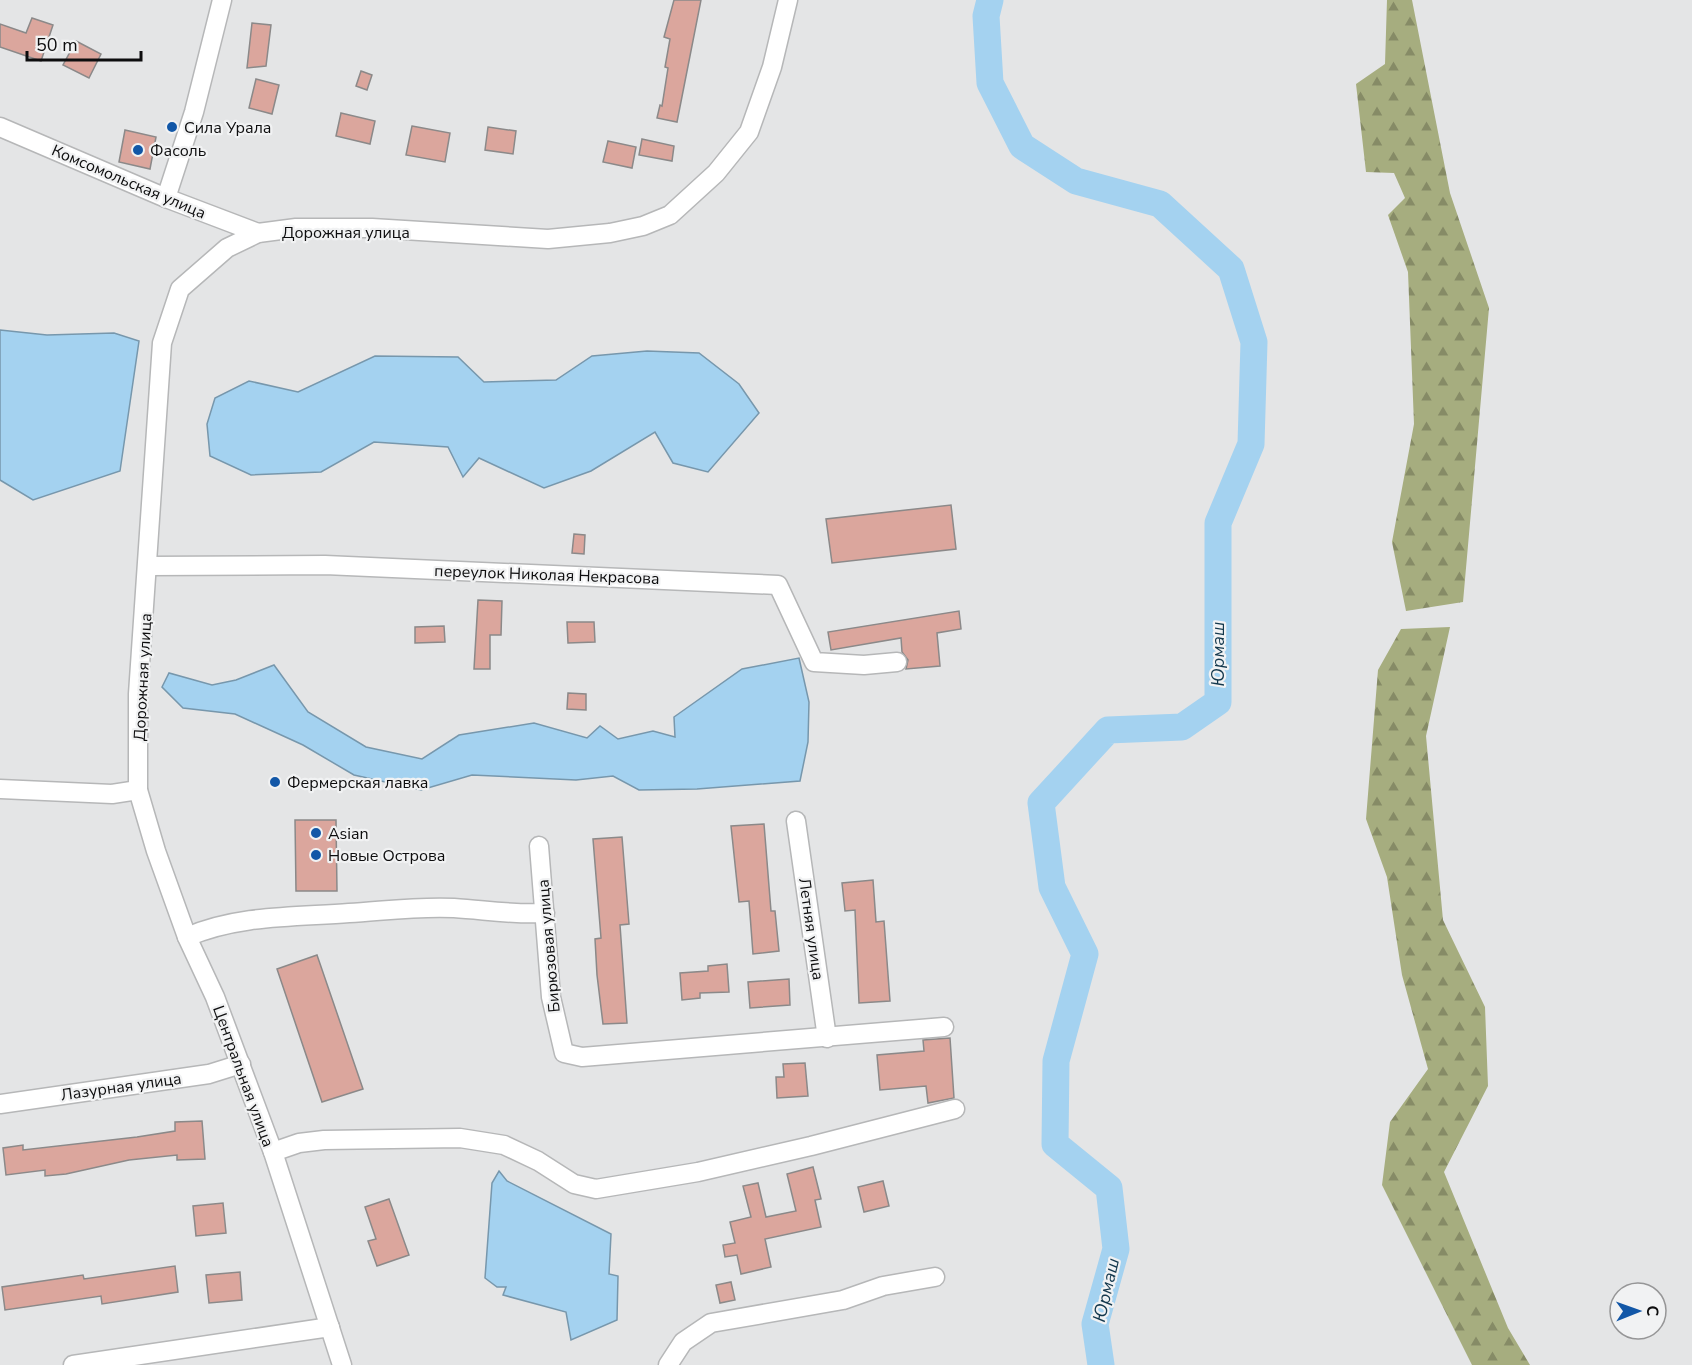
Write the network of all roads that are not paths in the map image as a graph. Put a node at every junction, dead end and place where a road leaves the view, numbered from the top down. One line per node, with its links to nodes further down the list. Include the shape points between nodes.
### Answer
1 (222, 0): 4 (street, via 194,112)
2 (788, 0): 5 (street, Дорожная улица, via 772,67 748,132 716,173 670,215 610,233 548,239 372,228 296,228)
3 (0, 127): 4 (street, Комсомольская улица)
4 (166, 198): 5 (street, Комсомольская улица)
5 (258, 233): 6 (street, Дорожная улица, via 227,248 180,289 162,343)
6 (148, 566): 7 (street, переулок Николая Некрасова, via 325,565 778,585 814,662); 9 (street, Дорожная улица, via 138,694)
7 (897, 662)
8 (0, 789): 9 (street, via 112,794)
9 (138, 790): 13 (street, Центральная улица)
10 (796, 821): 15 (street, Летняя улица)
11 (539, 846): 12 (street, Бирюзовая улица)
12 (544, 913): 13 (street, via 513,915 451,908 255,920 205,929); 15 (street, Бирюзовая улица, via 551,997 564,1053 582,1057)
13 (187, 937): 16 (street, Центральная улица)
14 (944, 1027): 15 (street)
15 (827, 1038)
16 (241, 1064): 17 (street, Лазурная улица, via 209,1074); 19 (street, Центральная улица)
17 (0, 1104)
18 (955, 1108): 19 (street, via 698,1172 596,1189 574,1184 504,1145 460,1138 324,1140)
19 (273, 1152): 21 (street, Центральная улица)
20 (935, 1277): 24 (street, via 883,1286 843,1300 711,1323 683,1342)
21 (330, 1327): 22 (street); 23 (street, Центральная улица)
22 (73, 1365)
23 (342, 1365)
24 (668, 1365)

